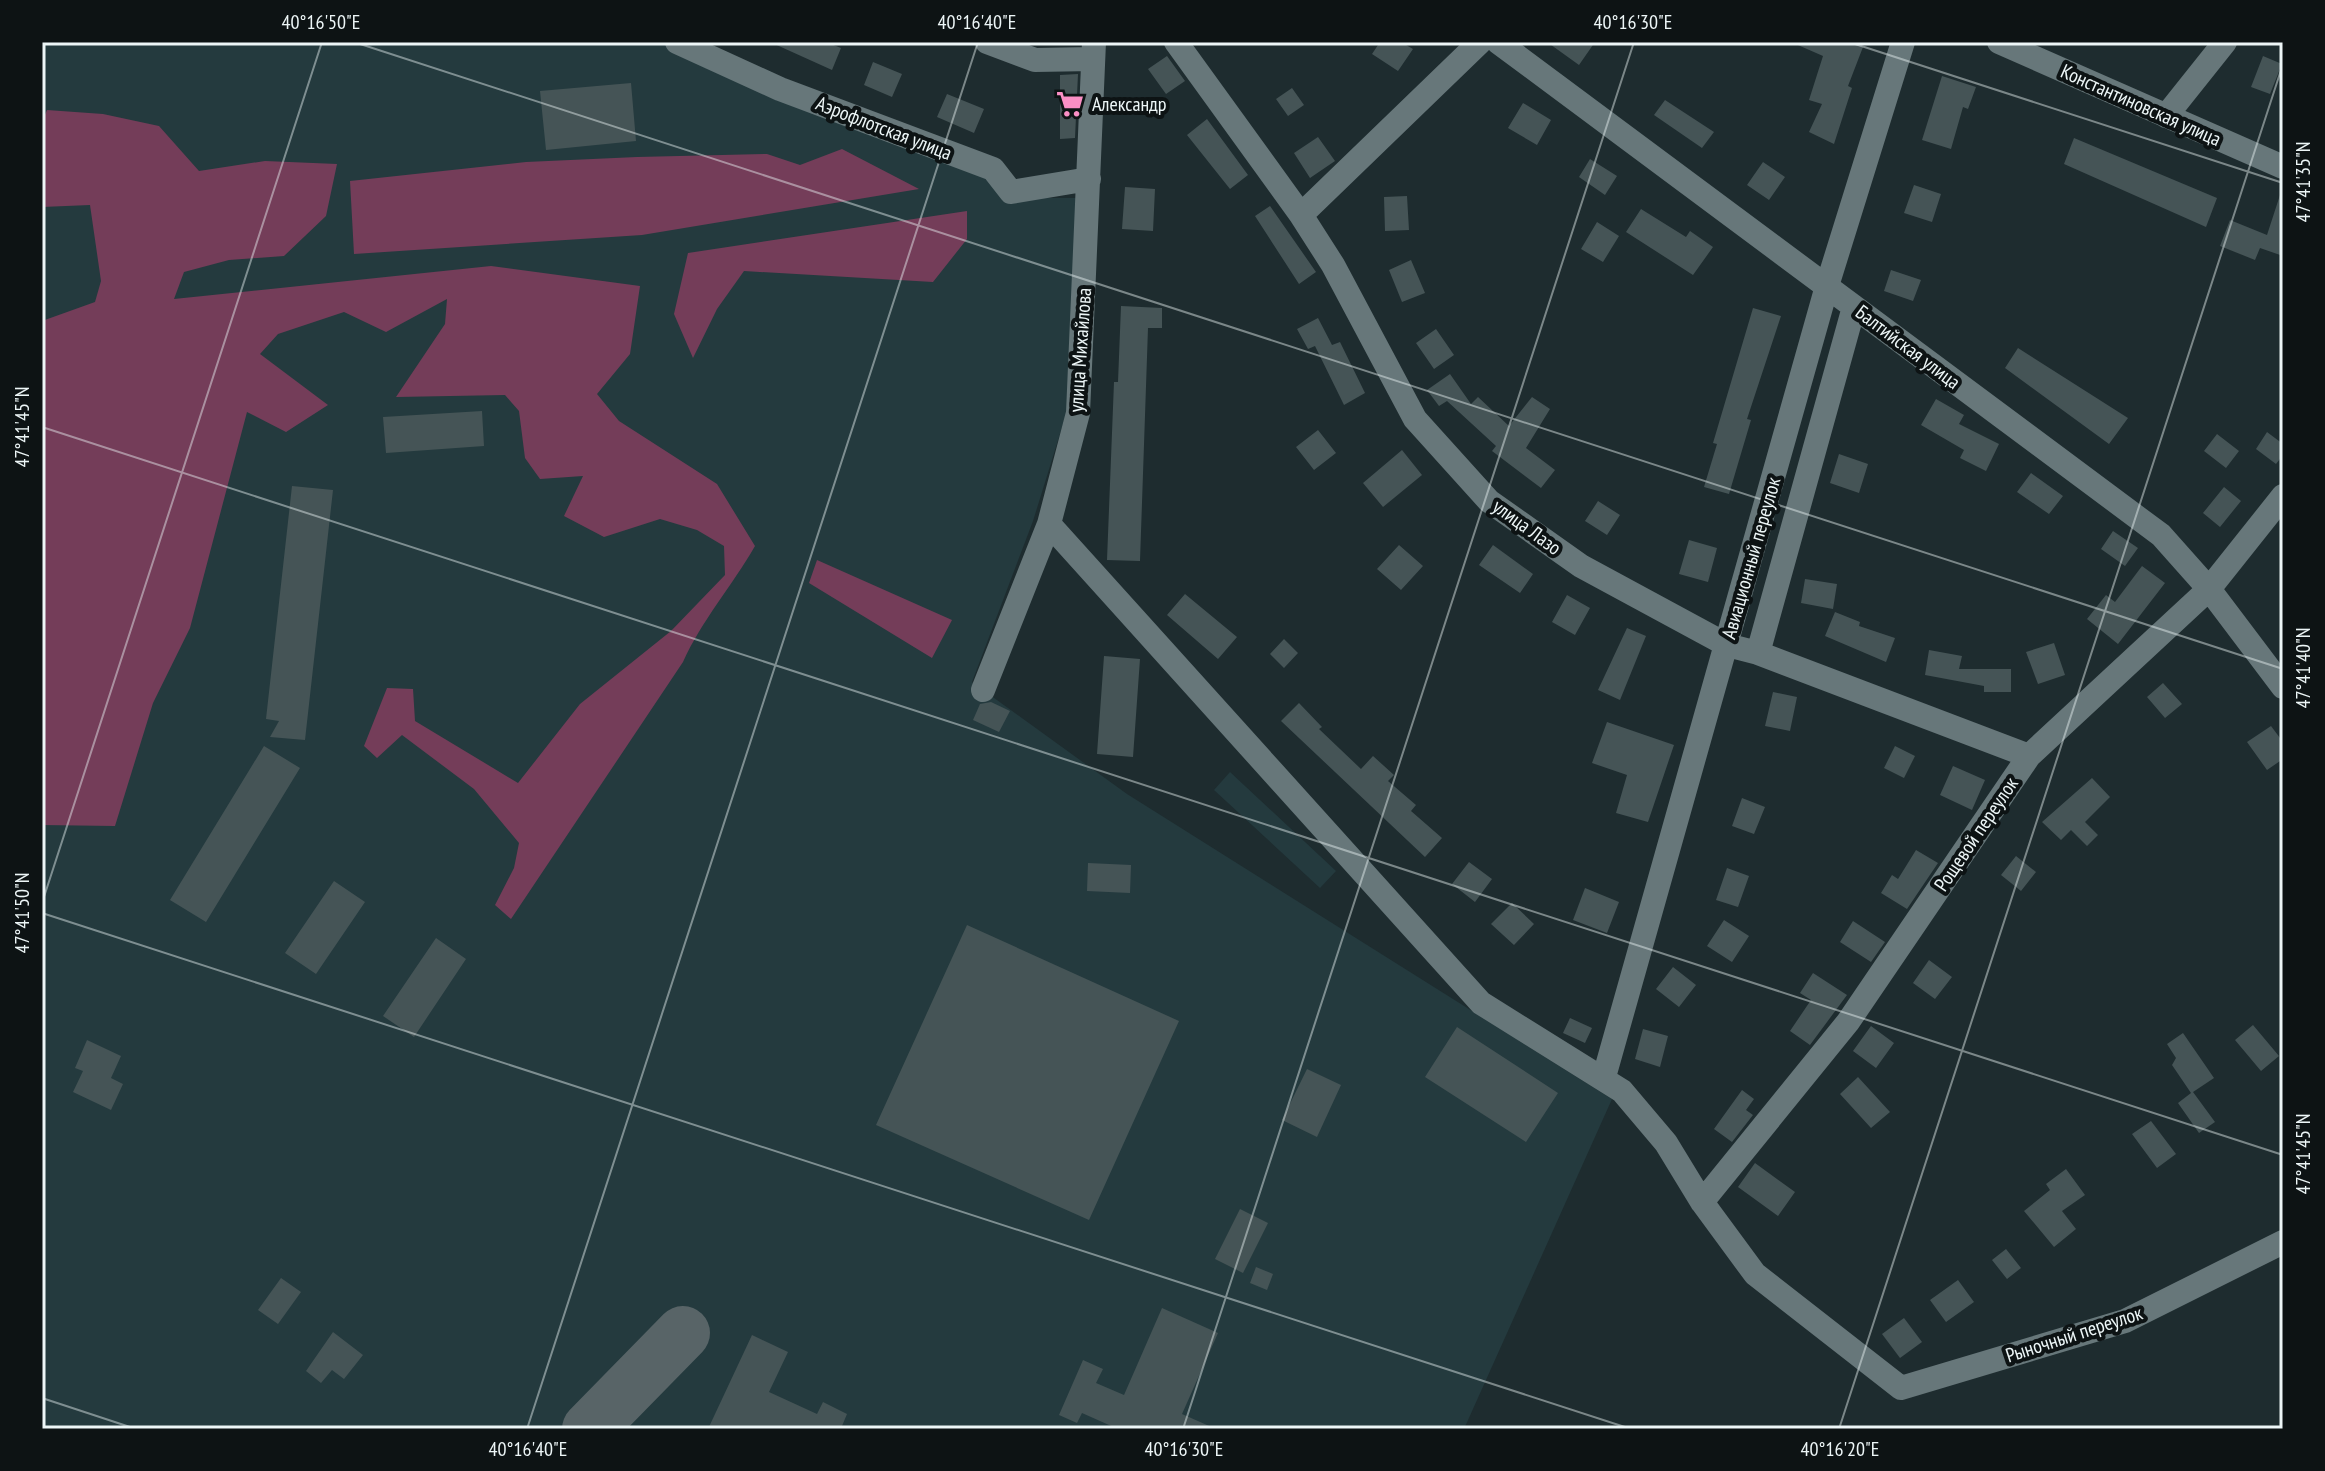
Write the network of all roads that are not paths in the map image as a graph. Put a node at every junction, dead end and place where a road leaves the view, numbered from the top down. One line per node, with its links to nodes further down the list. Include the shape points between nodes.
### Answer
1 (677, 42): 12 (street, Аэрофлотская улица, via 780,89 993,169 1011,192)
2 (987, 42): 9 (street, via 1035,60)
3 (1176, 42): 13 (street, улица Лазо)
4 (1480, 42): 13 (street)
5 (1498, 42): 14 (street, Балтийская улица)
6 (1903, 42): 14 (street, Авиационный переулок)
7 (1999, 42): 10 (street, Константиновская улица)
8 (2225, 42): 10 (street)
9 (1094, 50): 12 (street, улица Михайлова)
10 (2166, 116): 11 (street, Константиновская улица)
11 (2283, 167)
12 (1089, 179): 17 (street, улица Михайлова, via 1078,413)
13 (1301, 215): 19 (street, улица Лазо, via 1415,419 1489,501 1581,566)
14 (1827, 286): 15 (street, Балтийская улица); 19 (street, Авиационный переулок)
15 (1854, 307): 18 (street, Балтийская улица, via 2161,535); 20 (street, Авиационный переулок)
16 (2283, 496): 18 (street, Рощевой переулок)
17 (1049, 524): 22 (street, улица Михайлова); 24 (street, via 1481,1003)
18 (2209, 589): 21 (street, Балтийская улица); 23 (street, Рощевой переулок)
19 (1727, 645): 20 (street, улица Лазо); 24 (street, Авиационный переулок)
20 (1758, 653): 23 (street, улица Лазо)
21 (2283, 687)
22 (983, 690)
23 (2029, 756): 25 (street, Рощевой переулок, via 1848,1022)
24 (1604, 1077): 25 (street, via 1666,1143)
25 (1702, 1202): 26 (street, Рыночный переулок, via 1755,1274 1901,1388 2125,1321)
26 (2283, 1242)

